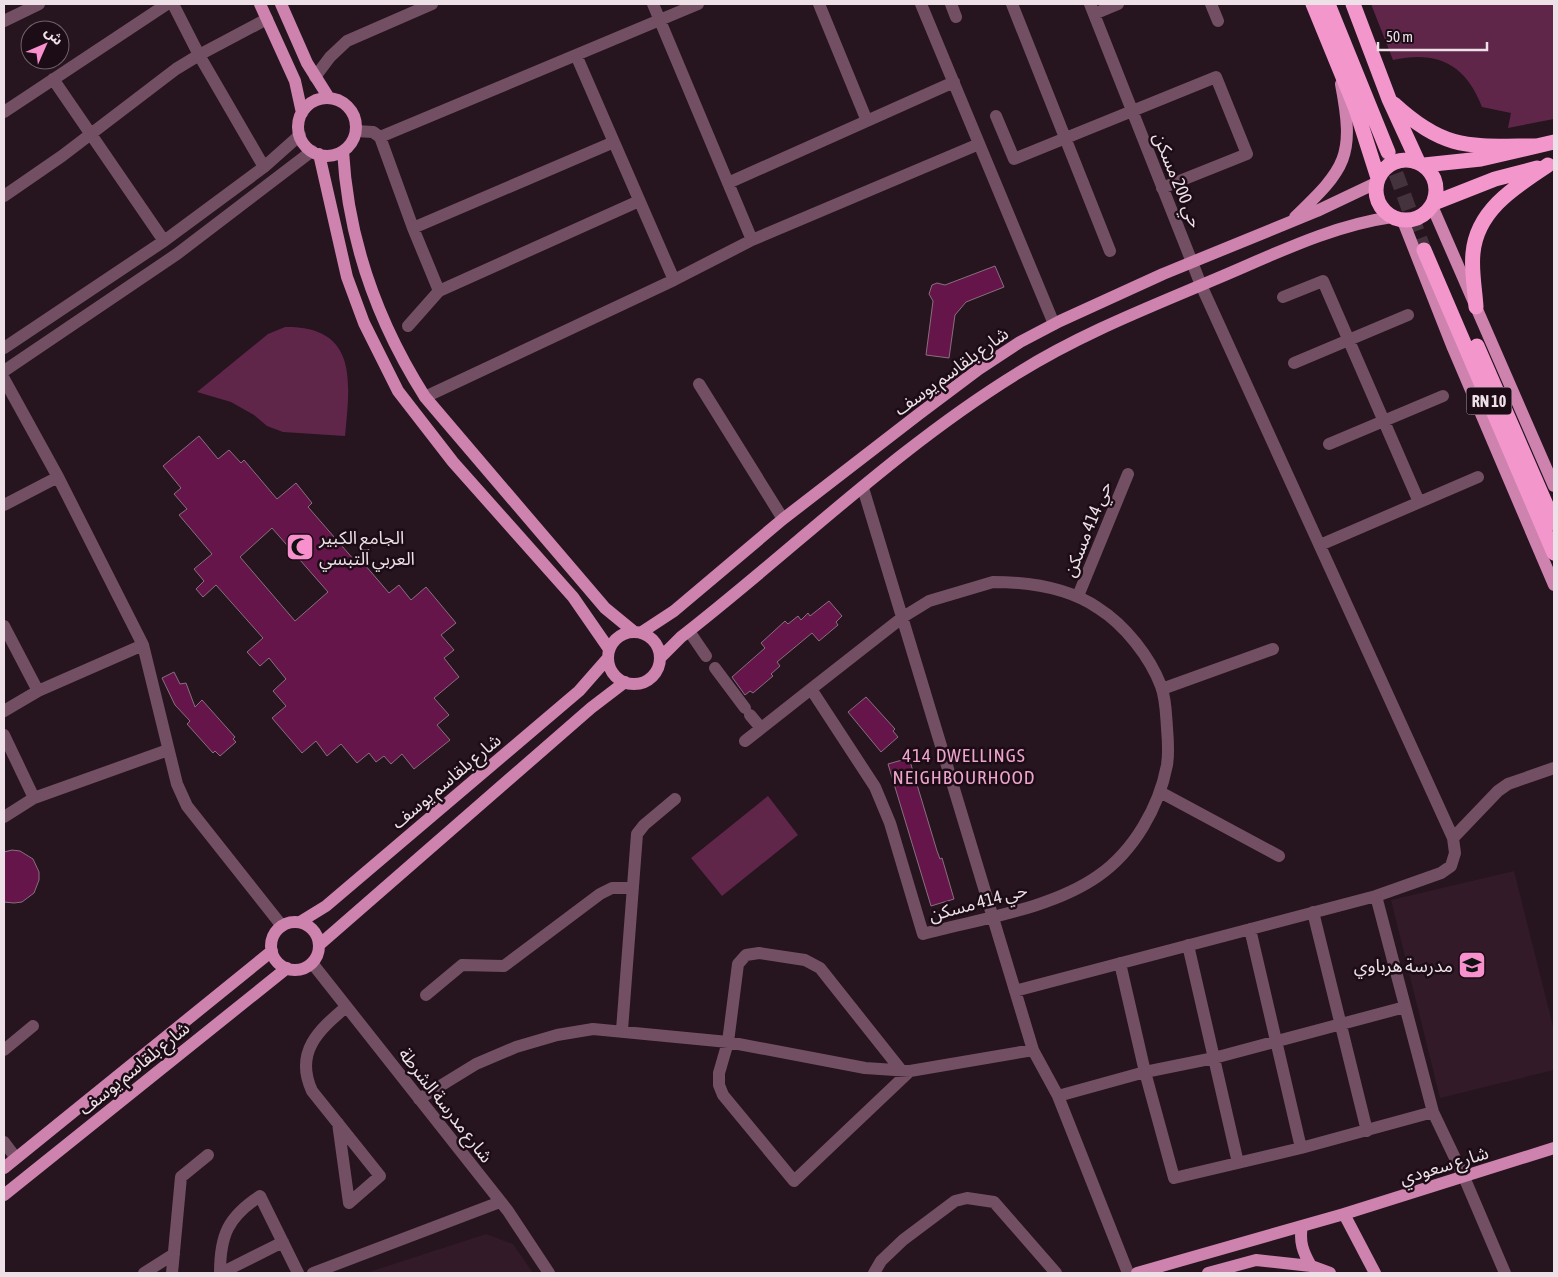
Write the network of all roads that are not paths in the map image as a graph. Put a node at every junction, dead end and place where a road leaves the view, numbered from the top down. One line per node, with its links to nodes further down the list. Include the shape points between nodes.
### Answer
1 (39, 4): 23 (street)
2 (167, 4): 29 (street)
3 (173, 4): 25 (street)
4 (260, 4): 21 (main road)
5 (281, 4): 28 (main road)
6 (432, 4): 28 (street, via 347,41)
7 (653, 4): 22 (street)
8 (698, 4): 22 (street)
9 (819, 4): 37 (street)
10 (922, 4): 30 (street)
11 (950, 4): 20 (street)
12 (1012, 4): 42 (street)
13 (1118, 4): 19 (street)
14 (1211, 4): 24 (street)
15 (1313, 4): 27 (highway)
16 (1328, 4): 17 (highway, via 1392,151)
17 (1338, 4)
18 (1353, 4): 32 (highway)
19 (1092, 9): 33 (street, حي 200 مسكن)
20 (956, 17)
21 (267, 19): 25 (street); 35 (main road, via 296,81)
22 (660, 20): 26 (street); 53 (street)
23 (4, 21)
24 (1218, 21)
25 (199, 55): 39 (street); 51 (street)
26 (576, 55): 41 (street); 43 (street)
27 (1337, 62): 52 (highway, via 1356,109); 59 (main road, via 1347,118 1344,158 1333,179)
28 (315, 77): 31 (main road)
29 (53, 79): 34 (street); 39 (street)
30 (954, 82): 37 (street); 45 (street)
31 (329, 98): 35 (main road, via 318,99); 38 (main road, via 346,105 353,112)
32 (1389, 99): 46 (highway, via 1415,123 1449,141 1471,146); 49 (highway)
33 (1132, 111): 42 (street); 54 (street, حي 200 مسكن); 54 (street, via 1216,77 1237,128 1247,154)
34 (4, 112)
35 (302, 113): 40 (main road, via 298,128)
36 (996, 116): 42 (street, via 1014,159)
37 (867, 121): 53 (street)
38 (356, 131): 41 (street, via 373,132); 47 (main road, via 354,139)
39 (92, 134): 55 (street); 62 (street)
40 (300, 135): 48 (main road, via 307,147); 51 (street)
41 (380, 137): 60 (street)
42 (1066, 139): 63 (street)
43 (614, 142): 56 (street); 60 (street)
44 (1554, 142): 46 (highway)
45 (979, 144): 61 (street); 71 (street)
46 (1535, 146): 49 (highway, via 1467,162)
47 (343, 151): 48 (main road); 80 (main road, via 354,231 374,296 390,337)
48 (316, 153): 76 (street, via 177,254); 102 (main road, via 347,277 364,323 398,391 453,462 573,597)
49 (1421, 164): 52 (highway, via 1409,160 1391,164); 57 (highway, via 1430,171 1436,186)
50 (1551, 165): 57 (highway, via 1495,179); 69 (highway, via 1504,197 1483,223 1473,255)
51 (264, 167): 62 (street)
52 (1377, 181): 58 (highway, via 1376,196 1380,206); 59 (main road, شارع بلقاسم يوسف)
53 (728, 183): 61 (street)
54 (1162, 188): 64 (street, حي 200 مسكن)
55 (4, 196)
56 (639, 201): 65 (street); 67 (street)
57 (1433, 205): 58 (highway, via 1421,217); 69 (main road)
58 (1397, 219): 66 (main road, via 1368,221 1314,237); 94 (main road)
59 (1290, 222): 64 (main road, شارع بلقاسم يوسف)
60 (413, 228): 67 (street)
61 (752, 240): 65 (street)
62 (164, 241): 74 (street)
63 (1110, 251)
64 (1192, 262): 66 (street, حي 200 مسكن); 71 (main road, شارع بلقاسم يوسف)
65 (674, 280): 80 (street)
66 (1202, 285): 87 (main road, via 1072,342 1017,374 938,427); 92 (street, حي 200 مسكن)
67 (439, 291): 72 (street)
68 (1284, 297): 73 (street, via 1323,281)
69 (1476, 307): 86 (main road)
70 (1408, 315): 73 (street)
71 (1054, 324): 90 (main road, شارع بلقاسم يوسف, via 979,369)
72 (408, 326)
73 (1348, 340): 75 (street); 81 (street)
74 (4, 348)
75 (1294, 363)
76 (4, 371)
77 (4, 379): 84 (street)
78 (699, 384): 90 (street)
79 (1443, 396): 81 (street)
80 (425, 397): 98 (main road, via 605,608)
81 (1384, 421): 82 (street); 88 (street)
82 (1329, 444)
83 (1128, 474): 95 (street, حي 414 مسكن)
84 (58, 477): 89 (street); 100 (street)
85 (1478, 477): 88 (street)
86 (1554, 486)
87 (863, 488): 96 (street); 99 (main road)
88 (1419, 502): 92 (street)
89 (4, 504)
90 (783, 519): 98 (main road, شارع بلقاسم يوسف, via 674,611)
91 (1554, 523): 93 (highway, RN 10, via 1429,248)
92 (1320, 545): 120 (street, حي 200 مسكن)
93 (1554, 552)
94 (1554, 585)
95 (1078, 596): 96 (street, حي 414 مسكن, via 1024,582 993,582 929,602); 107 (street, حي 414 مسكن, via 1099,608 1131,639 1153,667)
96 (903, 617): 108 (street, حي 414 مسكن); 125 (street)
97 (4, 626): 109 (street)
98 (637, 632): 102 (main road, via 618,637); 104 (main road, via 655,642)
99 (689, 632): 103 (street); 104 (main road)
100 (143, 645): 109 (street); 114 (street)
101 (1273, 649): 107 (street)
102 (609, 654): 106 (main road, via 613,673); 126 (main road, شارع بلقاسم يوسف, via 595,675 572,697 326,906)
103 (706, 656)
104 (661, 657): 106 (main road, via 655,674 648,680 640,684)
105 (715, 668): 111 (street)
106 (624, 682): 129 (main road)
107 (1162, 688): 116 (street, حي 414 مسكن, via 1167,758)
108 (811, 689): 111 (street, حي 414 مسكن); 125 (street, حي 414 مسكن, via 875,787 890,823 923,934)
109 (38, 691): 110 (street)
110 (4, 711)
111 (761, 728): 113 (street, حي 414 مسكن)
112 (4, 735): 117 (street)
113 (745, 741)
114 (168, 750): 117 (street); 127 (street, via 176,784 187,806)
115 (1554, 768): 120 (street, via 1503,787)
116 (1160, 792): 121 (street); 125 (street, حي 414 مسكن, via 1134,840 1099,876 1047,901)
117 (34, 798): 119 (street)
118 (675, 799): 122 (street, via 638,834)
119 (4, 817)
120 (1453, 838): 123 (street, via 1455,853 1451,866 1441,873)
121 (1279, 856)
122 (633, 888): 136 (street, via 612,888 600,894 504,966 462,966); 141 (street)
123 (1376, 896): 124 (street); 138 (street)
124 (1313, 912): 128 (street); 139 (street)
125 (993, 916): 135 (street)
126 (300, 922): 127 (main road); 129 (main road, via 314,930)
127 (282, 926): 131 (main road, via 273,935)
128 (1250, 929): 130 (street); 142 (street)
129 (319, 945): 132 (main road)
130 (1188, 945): 133 (street); 146 (street)
131 (272, 951): 134 (main road, via 275,959); 158 (main road, شارع بلقاسم يوسف)
132 (312, 963): 134 (main road, via 302,969); 137 (street, شارع مدرسة الشرطة)
133 (1120, 963): 135 (street); 148 (street)
134 (287, 968): 162 (main road, شارع بلقاسم يوسف)
135 (1015, 991): 145 (street)
136 (426, 995)
137 (346, 1007): 150 (street, شارع مدرسة الشرطة); 152 (street, via 314,1039 305,1066 306,1079 312,1091)
138 (1405, 1007): 139 (street); 151 (street)
139 (1341, 1024): 142 (street); 153 (street)
140 (32, 1026): 144 (street)
141 (622, 1030): 143 (street); 150 (street, via 593,1029 516,1047 476,1064)
142 (1276, 1040): 146 (street); 155 (street)
143 (728, 1042): 147 (street, via 865,1068); 147 (street, via 738,964 746,955 760,953 802,959 820,968); 147 (street, via 720,1073 719,1085 723,1095 794,1181)
144 (4, 1050)
145 (1033, 1050): 147 (street); 149 (street)
146 (1214, 1058): 148 (street); 159 (street)
147 (905, 1070)
148 (1145, 1072): 149 (street); 159 (street, via 1174,1178)
149 (1058, 1096): 177 (street)
150 (419, 1099): 163 (street, شارع مدرسة الشرطة)
151 (1433, 1112): 153 (street); 161 (street)
152 (338, 1123): 152 (street, via 380,1176 348,1203 346,1183)
153 (1367, 1132): 155 (street)
154 (4, 1142): 158 (street)
155 (1301, 1148): 159 (street)
156 (1554, 1148): 161 (main road, شارع سعودي)
157 (208, 1156): 167 (street, via 181,1177)
158 (16, 1158): 160 (main road, شارع بلقاسم يوسف)
159 (1238, 1163)
160 (4, 1168)
161 (1464, 1177): 164 (main road, شارع سعودي); 182 (street)
162 (4, 1195)
163 (500, 1202): 173 (street); 174 (street, شارع مدرسة الشرطة)
164 (1344, 1214): 165 (main road, شارع سعودي); 181 (main road)
165 (1302, 1226): 168 (main road, via 1303,1252); 178 (main road, شارع سعودي)
166 (282, 1242): 171 (street); 171 (street, via 260,1196 237,1214 226,1229); 172 (street)
167 (174, 1254): 169 (street); 170 (street)
168 (1311, 1266): 179 (main road, via 1256,1260); 180 (main road)
169 (144, 1273)
170 (172, 1273)
171 (220, 1273)
172 (298, 1273)
173 (313, 1273)
174 (549, 1273)
175 (874, 1273): 176 (street, via 904,1240 954,1201 967,1198 994,1202)
176 (1056, 1273)
177 (1128, 1273)
178 (1137, 1273)
179 (1208, 1273)
180 (1330, 1273)
181 (1375, 1273)
182 (1505, 1273)

